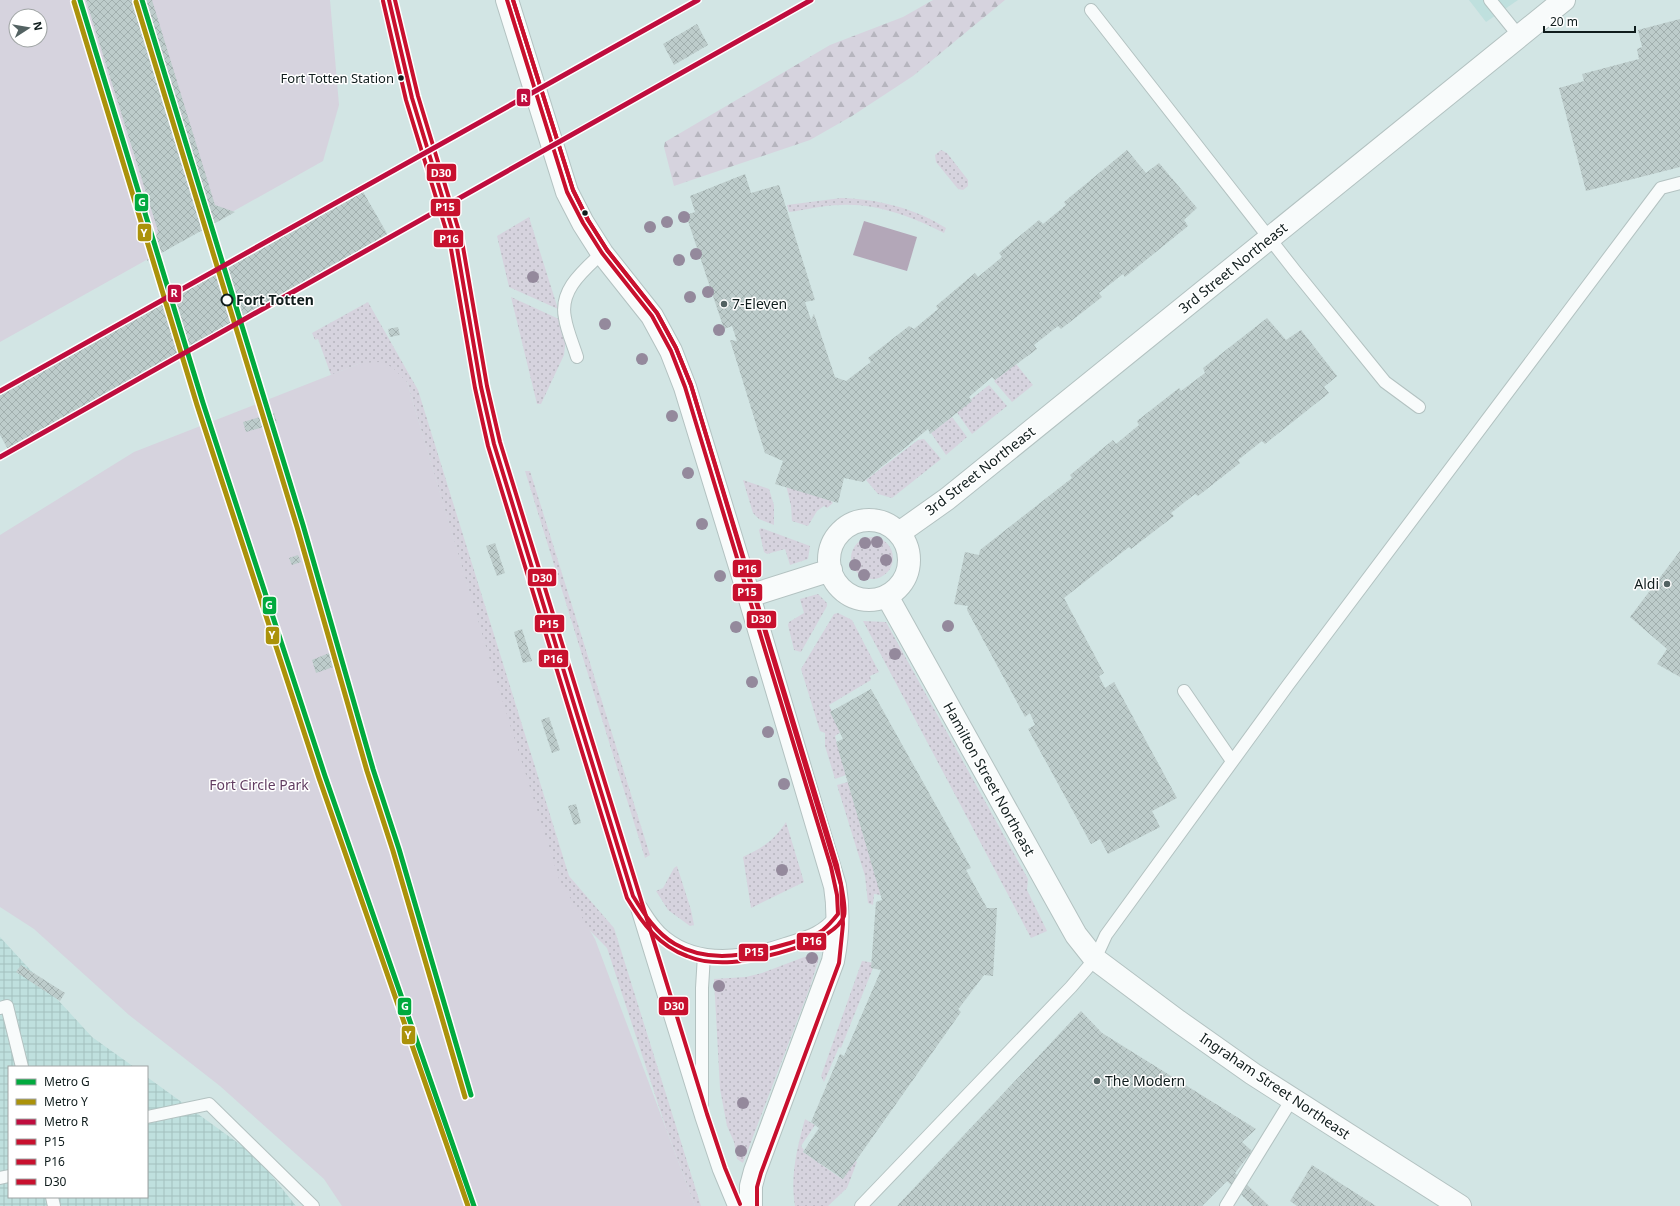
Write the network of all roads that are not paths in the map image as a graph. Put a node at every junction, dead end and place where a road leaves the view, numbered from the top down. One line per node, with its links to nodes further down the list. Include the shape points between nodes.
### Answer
1 (389, 0): 18 (lane, via 412,98 456,242 481,387 494,444)
2 (506, 0): 9 (street, via 567,192)
3 (1490, 0): 6 (lane)
4 (1564, 0): 6 (street, 3rd Street Northeast)
5 (1091, 10): 8 (lane)
6 (1519, 36): 8 (street, 3rd Street Northeast)
7 (1680, 183): 17 (lane, via 1662,188)
8 (1270, 238): 11 (lane, via 1385,382); 12 (street, 3rd Street Northeast, via 953,494)
9 (602, 253): 10 (lane, via 576,279 565,295 564,317); 14 (street, via 652,316 671,351 685,387)
10 (577, 357)
11 (1419, 408)
12 (899, 533): 13 (street, via 876,520 863,520 850,525 840,533 833,544); 15 (street, via 906,543 909,567 901,584)
13 (831, 570): 14 (street); 15 (street, via 835,581 853,596 864,600)
14 (749, 596): 19 (street, via 831,867)
15 (887, 596): 21 (street, Hamilton Street Northeast, via 1076,935)
16 (1184, 691): 17 (lane)
17 (1232, 761): 21 (lane, via 1106,935)
18 (634, 896): 20 (lane, via 655,928 665,938); 25 (lane)
19 (838, 914): 20 (lane, via 830,924 814,934 770,949 729,956); 29 (street, via 837,938 832,961 755,1171 751,1186)
20 (704, 955): 25 (lane)
21 (1095, 959): 24 (street, Ingraham Street Northeast, via 1184,1025); 30 (lane, via 1071,988)
22 (0, 1008): 23 (lane, via 7,1006)
23 (22, 1066)
24 (1292, 1099): 31 (lane); 32 (street, Ingraham Street Northeast)
25 (701, 1116): 28 (lane)
26 (148, 1117): 27 (lane, via 209,1104)
27 (313, 1206)
28 (734, 1206)
29 (751, 1206)
30 (861, 1206)
31 (1226, 1206)
32 (1460, 1206)

